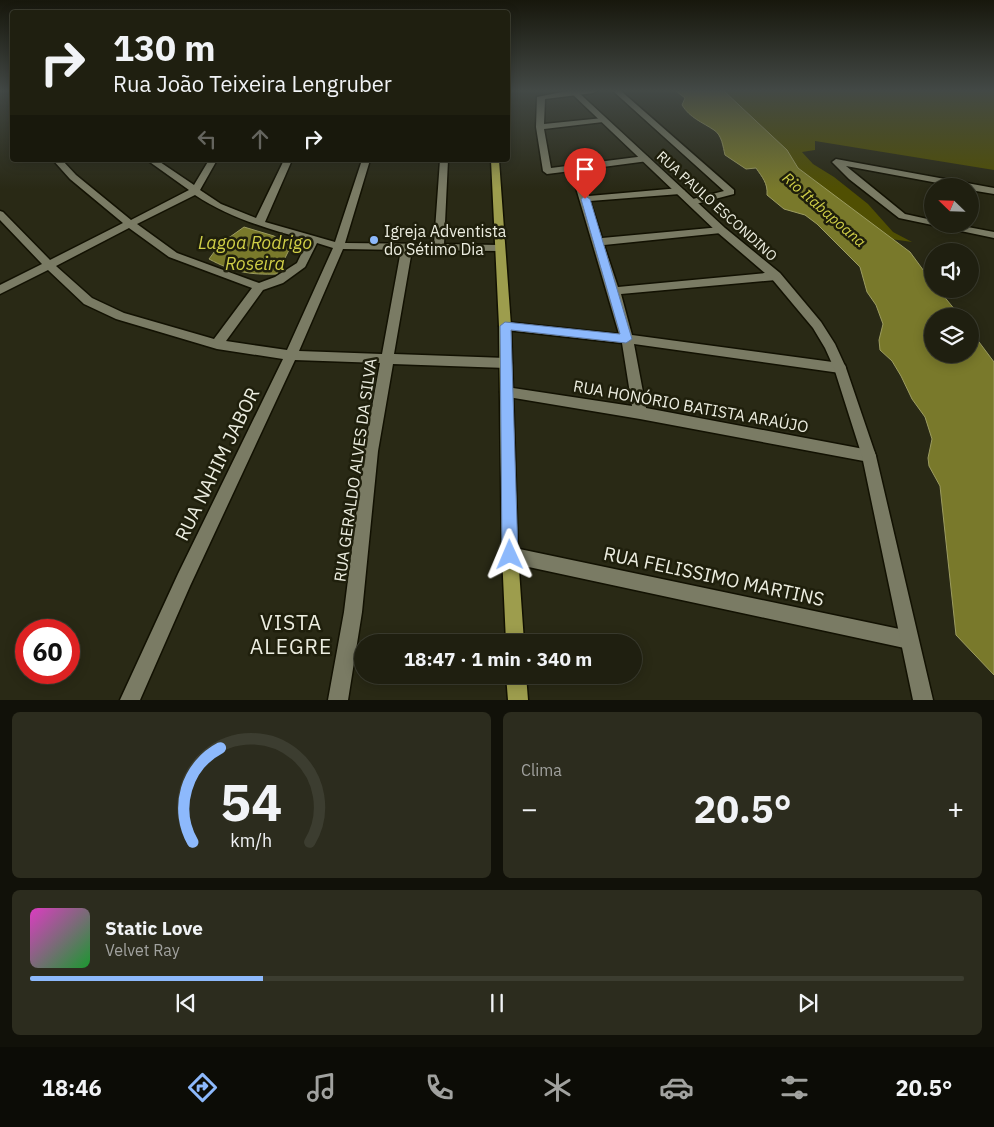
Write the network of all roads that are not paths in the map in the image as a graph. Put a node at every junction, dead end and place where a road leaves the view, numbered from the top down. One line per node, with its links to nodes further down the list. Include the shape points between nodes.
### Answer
1 (540, 124): 5 (street)
2 (570, 124): 5 (street)
3 (606, 124): 6 (street, RUA PAULO ESCONDINO)
4 (654, 124): 21 (street, via 731,192)
5 (540, 127): 14 (street, via 547,171)
6 (645, 159): 14 (street); 17 (street, RUA PAULO ESCONDINO)
7 (59, 162): 25 (street)
8 (154, 162): 18 (street)
9 (212, 162): 18 (street)
10 (287, 162): 24 (street)
11 (365, 162): 31 (street, RUA NAHIM JABOR)
12 (444, 162): 33 (street)
13 (495, 162): 34 (main road)
14 (575, 168): 20 (street)
15 (925, 178): 23 (street, via 836,162 902,216)
16 (979, 188): 19 (street)
17 (680, 190): 20 (street); 21 (street, RUA PAULO ESCONDINO)
18 (195, 191): 24 (street, via 218,206); 25 (street)
19 (994, 191)
20 (585, 199): 30 (street)
21 (692, 202): 26 (street, RUA PAULO ESCONDINO)
22 (0, 214): 35 (street)
23 (924, 221)
24 (258, 223): 29 (street)
25 (130, 224): 35 (street); 37 (street, via 173,255)
26 (722, 230): 30 (street); 36 (street, RUA PAULO ESCONDINO)
27 (979, 232): 28 (street)
28 (994, 235)
29 (314, 239): 31 (street); 37 (street, via 301,265 279,280)
30 (598, 242): 39 (street)
31 (338, 246): 32 (street); 43 (street, RUA NAHIM JABOR)
32 (407, 246): 33 (street); 44 (street, RUA GERALDO ALVES DA SILVA)
33 (438, 248): 34 (street)
34 (499, 248): 40 (main road)
35 (49, 265): 38 (street); 42 (street, via 96,305 120,316)
36 (776, 276): 39 (street); 46 (street, RUA PAULO ESCONDINO, via 817,325)
37 (259, 287): 42 (street)
38 (0, 290)
39 (614, 291): 41 (street)
40 (505, 326): 41 (street); 45 (main road)
41 (626, 339): 46 (street); 48 (street)
42 (217, 344): 43 (street)
43 (291, 356): 44 (street); 54 (street, RUA NAHIM JABOR)
44 (387, 360): 45 (street); 55 (street, RUA GERALDO ALVES DA SILVA)
45 (506, 362): 47 (main road)
46 (840, 368): 49 (street, RUA PAULO ESCONDINO)
47 (507, 392): 48 (street, RUA HONÓRIO BATISTA ARAÚJO); 50 (main road)
48 (640, 413): 49 (street, RUA HONÓRIO BATISTA ARAÚJO)
49 (869, 456): 52 (street, RUA PAULO ESCONDINO)
50 (510, 555): 51 (main road); 52 (street, RUA FELISSIMO MARTINS)
51 (515, 634)
52 (909, 640): 57 (street, RUA PAULO ESCONDINO)
53 (517, 684): 56 (main road)
54 (130, 700)
55 (338, 700)
56 (518, 700)
57 (923, 700)

